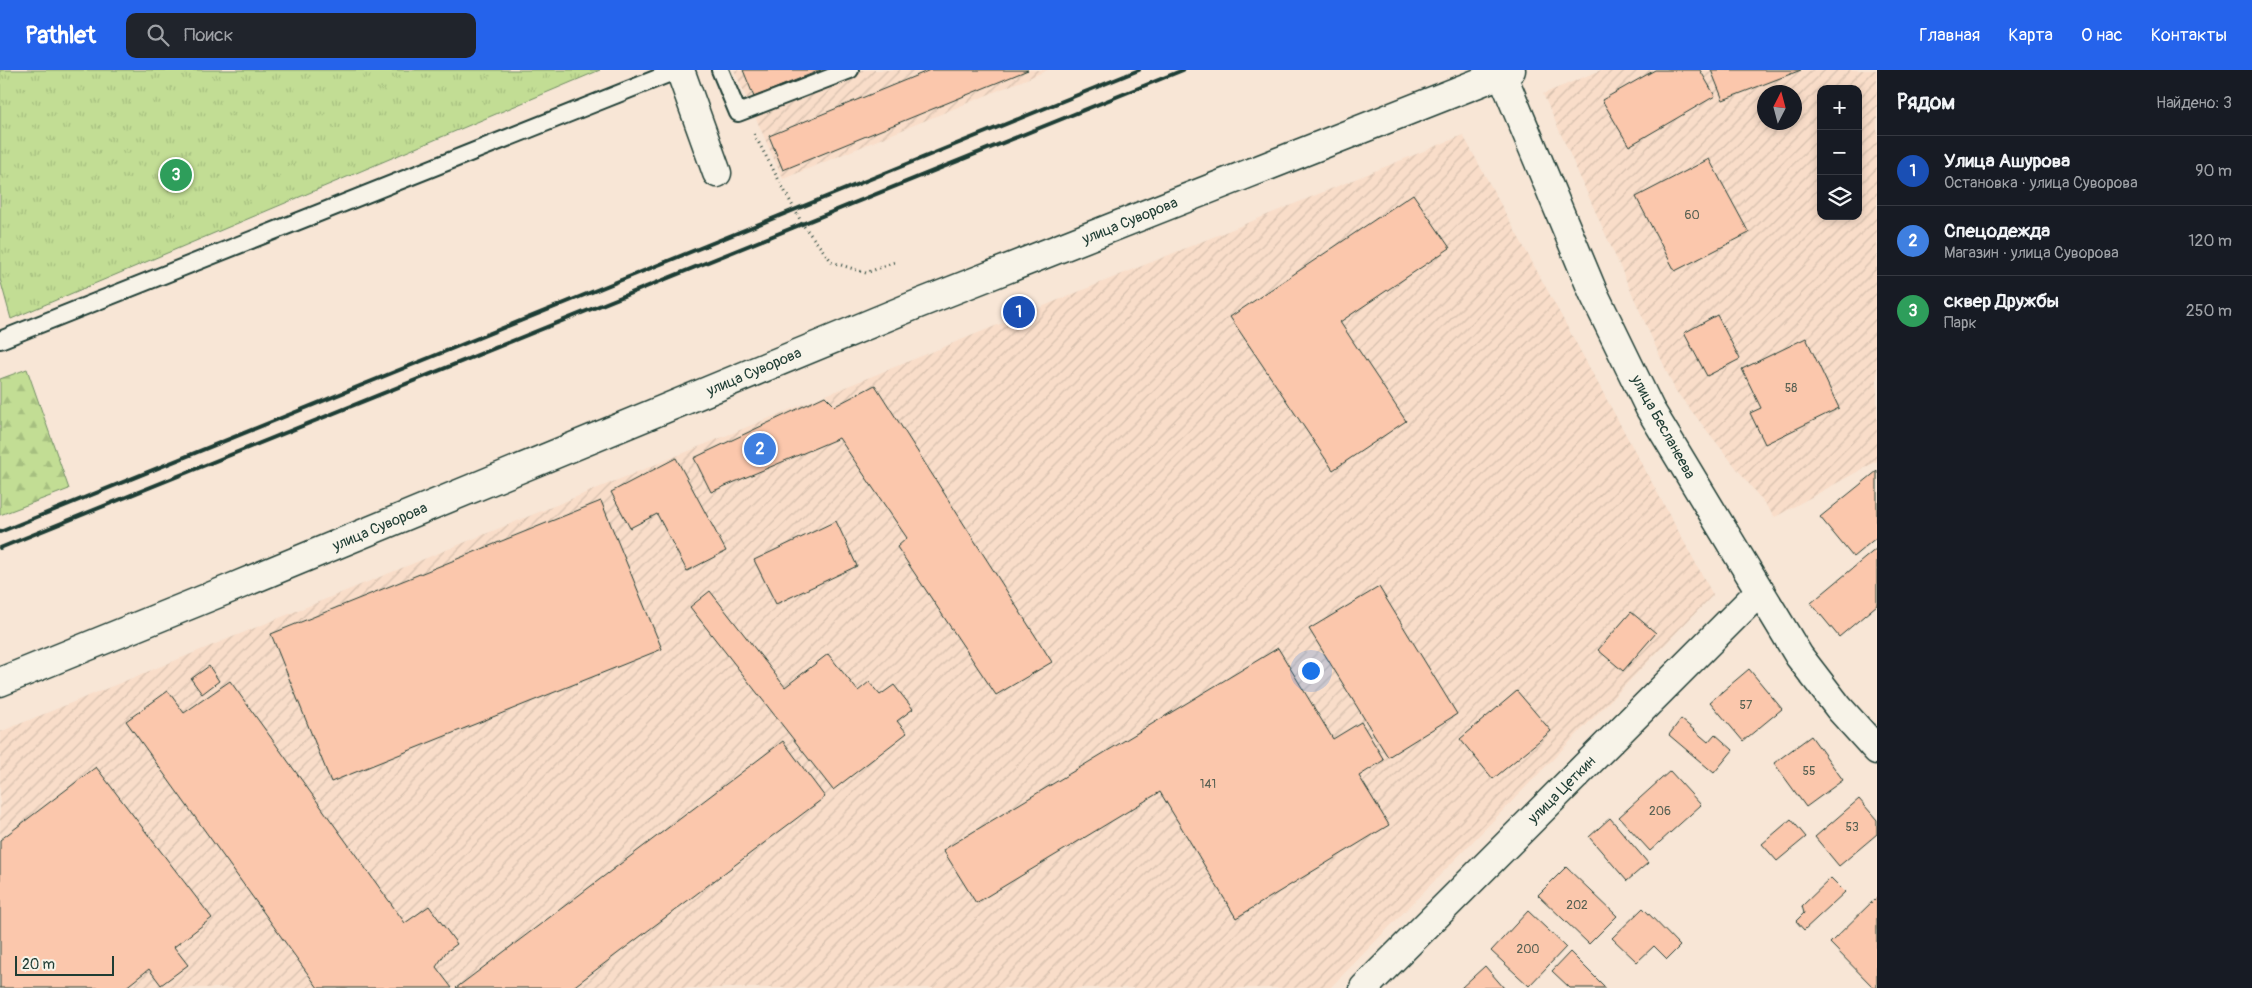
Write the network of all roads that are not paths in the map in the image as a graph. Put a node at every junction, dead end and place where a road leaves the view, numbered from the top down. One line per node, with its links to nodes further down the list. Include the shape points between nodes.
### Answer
1 (679, 70): 5 (main road); 6 (lane)
2 (720, 70): 3 (lane, via 738,113)
3 (850, 70)
4 (1507, 72): 7 (main road, улица Бесланеева, via 1593,292 1650,409); 8 (main road, улица Суворова, via 913,306)
5 (716, 173)
6 (0, 340)
7 (1760, 592): 9 (main road, улица Бесланеева, via 1799,656); 10 (main road, улица Цеткин)
8 (0, 682)
9 (1877, 750)
10 (1364, 988)

